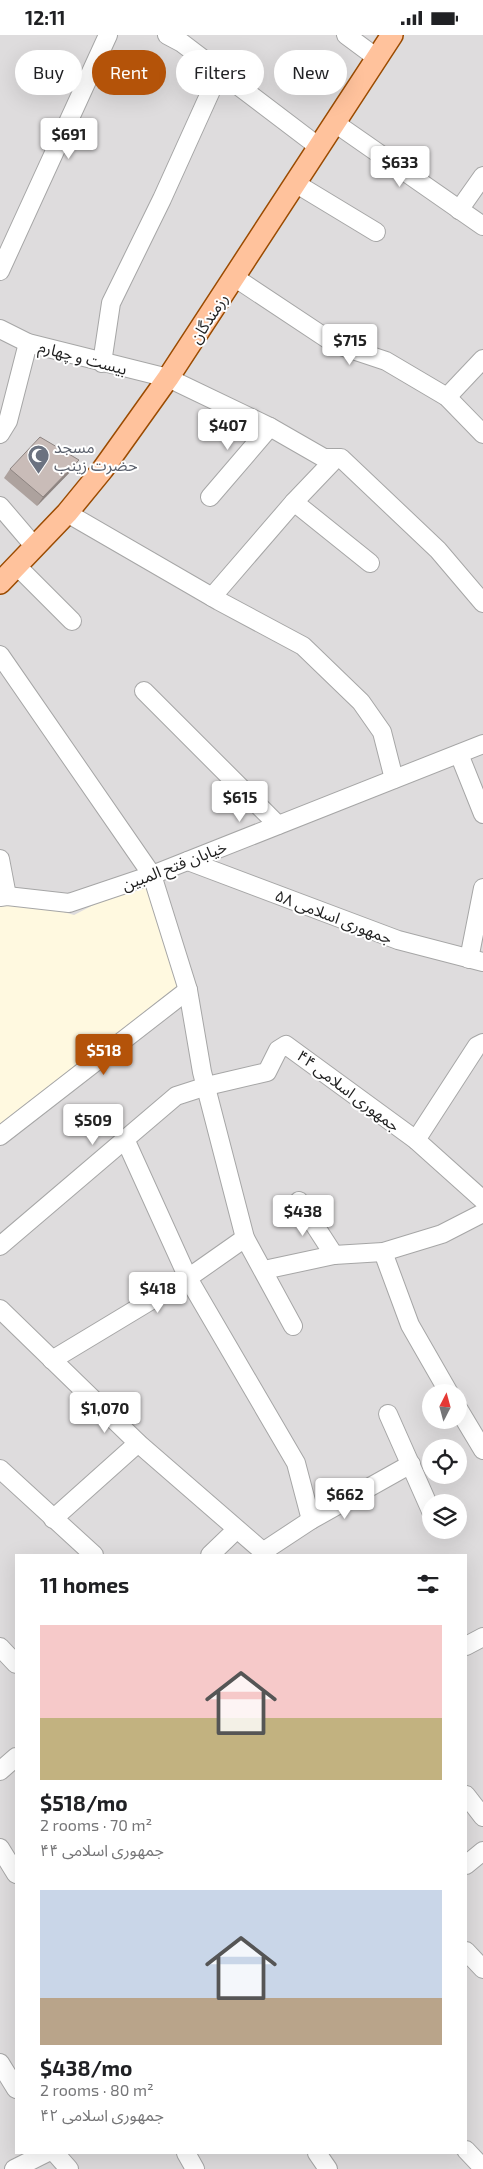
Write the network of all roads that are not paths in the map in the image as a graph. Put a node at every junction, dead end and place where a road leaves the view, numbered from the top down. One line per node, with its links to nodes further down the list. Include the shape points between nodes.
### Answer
1 (108, 35): 16 (street)
2 (167, 35): 5 (street)
3 (346, 35): 6 (street)
4 (392, 35): 6 (main road, رزمندگان)
5 (191, 50)
6 (377, 58): 9 (main road, رزمندگان)
7 (209, 95): 21 (street, via 111,303)
8 (249, 95): 10 (street)
9 (335, 123): 10 (main road, رزمندگان); 13 (street)
10 (319, 147): 12 (main road, رزمندگان)
11 (483, 176): 13 (street)
12 (295, 183): 15 (street); 17 (main road, رزمندگان)
13 (460, 210): 14 (street)
14 (483, 226)
15 (376, 232)
16 (0, 271)
17 (234, 277): 22 (main road, رزمندگان); 23 (street, via 335,344 386,361)
18 (0, 329): 19 (street, بیست و چهارم)
19 (28, 343): 21 (street, بیست و چهارم); 25 (street, via 8,421)
20 (483, 359): 23 (street)
21 (102, 363): 22 (street, بیست و چهارم)
22 (168, 379): 24 (street, بیست و چهارم); 31 (main road, رزمندگان)
23 (447, 397): 26 (street)
24 (270, 427): 27 (street, بیست و چهارم, via 324,458); 28 (street)
25 (0, 434)
26 (483, 434)
27 (336, 458): 29 (street); 37 (street, بیست و چهارم, via 341,458 438,550)
28 (210, 497)
29 (294, 502): 33 (street); 36 (street)
30 (0, 506): 32 (street)
31 (67, 513): 32 (main road, رزمندگان); 36 (street)
32 (35, 547): 34 (main road, رزمندگان)
33 (370, 563)
34 (16, 566): 35 (main road, رزمندگان); 38 (street)
35 (0, 583)
36 (212, 597): 43 (street, via 303,646 361,702 382,732)
37 (483, 603)
38 (72, 621)
39 (0, 655): 48 (street)
40 (144, 691): 45 (street)
41 (483, 744): 42 (street, خیابان فتح المبین)
42 (459, 753): 43 (street, خیابان فتح المبین); 44 (street)
43 (394, 779): 45 (street, خیابان فتح المبین)
44 (483, 814)
45 (278, 825): 47 (street, خیابان فتح المبین)
46 (0, 859): 50 (street)
47 (188, 861): 48 (street, خیابان فتح المبین); 51 (street, جمهوری اسلامی ۵۸, via 398,940)
48 (152, 875): 50 (street, خیابان فتح المبین, via 69,903); 52 (street)
49 (483, 888): 51 (street)
50 (4, 896)
51 (476, 960)
52 (188, 990): 54 (street); 55 (street)
53 (483, 1043): 57 (street, via 477,1046)
54 (207, 1086): 56 (street, via 176,1096); 57 (street, جمهوری اسلامی ۴۴, via 267,1072 278,1050 286,1045); 61 (street)
55 (0, 1137)
56 (126, 1139): 62 (street); 66 (street)
57 (416, 1140): 58 (street, جمهوری اسلامی ۴۴)
58 (483, 1200)
59 (300, 1201): 64 (street)
60 (483, 1213): 63 (street, via 442,1234)
61 (245, 1238): 65 (street); 66 (street)
62 (0, 1246)
63 (383, 1252): 64 (street); 70 (street, via 410,1325)
64 (334, 1255): 65 (street)
65 (264, 1270): 68 (street)
66 (188, 1278): 69 (street); 79 (street, via 296,1463)
67 (2, 1315): 69 (street)
68 (293, 1326)
69 (52, 1360): 73 (street)
70 (444, 1384)
71 (388, 1414): 75 (street)
72 (468, 1425): 74 (street)
73 (138, 1443): 78 (street); 80 (street)
74 (483, 1450)
75 (411, 1464): 77 (street); 79 (street)
76 (0, 1469): 78 (street)
77 (424, 1494)
78 (53, 1519): 82 (street)
79 (310, 1520): 81 (street)
80 (236, 1530): 81 (street); 83 (street)
81 (265, 1553)
82 (93, 1554)
83 (211, 1554)
84 (483, 1638): 85 (street)
85 (467, 1646)
86 (0, 1647): 87 (street)
87 (15, 1663)
88 (15, 1758): 89 (street)
89 (0, 1771)
90 (467, 1796): 91 (street)
91 (483, 1817)
92 (0, 1847): 95 (street)
93 (483, 1851): 94 (street)
94 (467, 1864)
95 (15, 1872)
96 (467, 1952): 97 (street)
97 (483, 1969)
98 (0, 2063): 99 (street)
99 (15, 2087)
100 (467, 2150): 105 (street)
101 (44, 2154): 106 (street)
102 (56, 2154): 107 (street)
103 (187, 2154): 108 (street)
104 (318, 2154): 109 (street)
105 (483, 2168)
106 (14, 2169)
107 (68, 2169)
108 (195, 2169)
109 (328, 2169)

